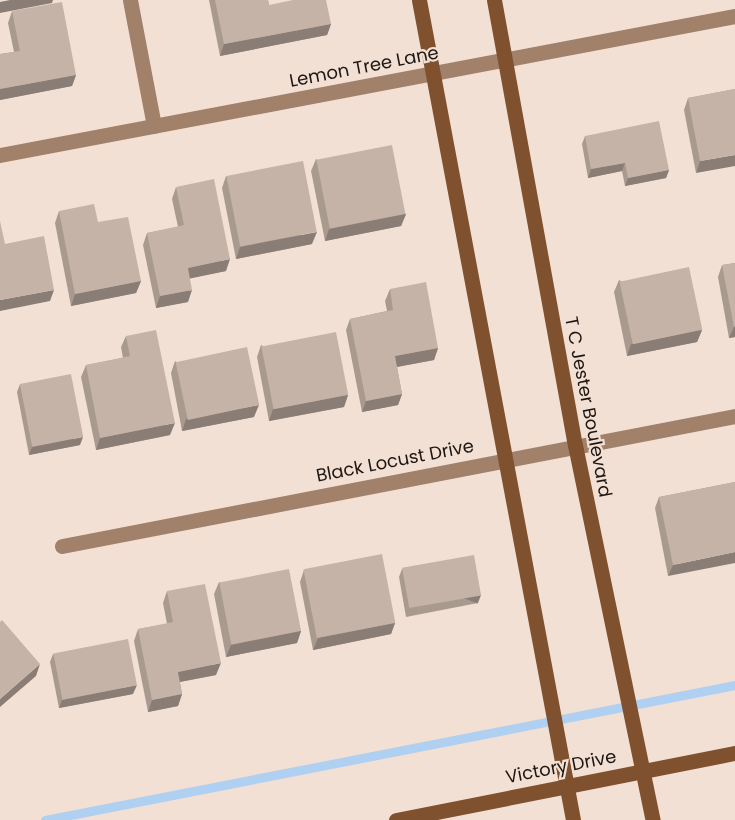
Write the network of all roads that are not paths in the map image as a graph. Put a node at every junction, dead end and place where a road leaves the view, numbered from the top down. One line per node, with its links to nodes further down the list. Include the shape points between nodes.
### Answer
1 (130, 0): 7 (street)
2 (419, 0): 6 (street)
3 (494, 0): 5 (street, T C Jester Boulevard)
4 (735, 16): 5 (street, Lemon Tree Lane)
5 (505, 60): 6 (street, Lemon Tree Lane); 10 (street, T C Jester Boulevard)
6 (434, 74): 7 (street, Lemon Tree Lane); 11 (street)
7 (154, 126): 8 (street, Lemon Tree Lane)
8 (0, 155)
9 (735, 416): 10 (street, Black Locust Drive)
10 (574, 445): 11 (street, Black Locust Drive); 14 (street, T C Jester Boulevard)
11 (506, 459): 12 (street, Black Locust Drive); 15 (street)
12 (62, 546)
13 (735, 753): 14 (street, Victory Drive)
14 (643, 770): 15 (street, Victory Drive); 18 (street, T C Jester Boulevard)
15 (568, 786): 16 (street, Victory Drive); 17 (street)
16 (396, 820)
17 (573, 820)
18 (653, 820)

